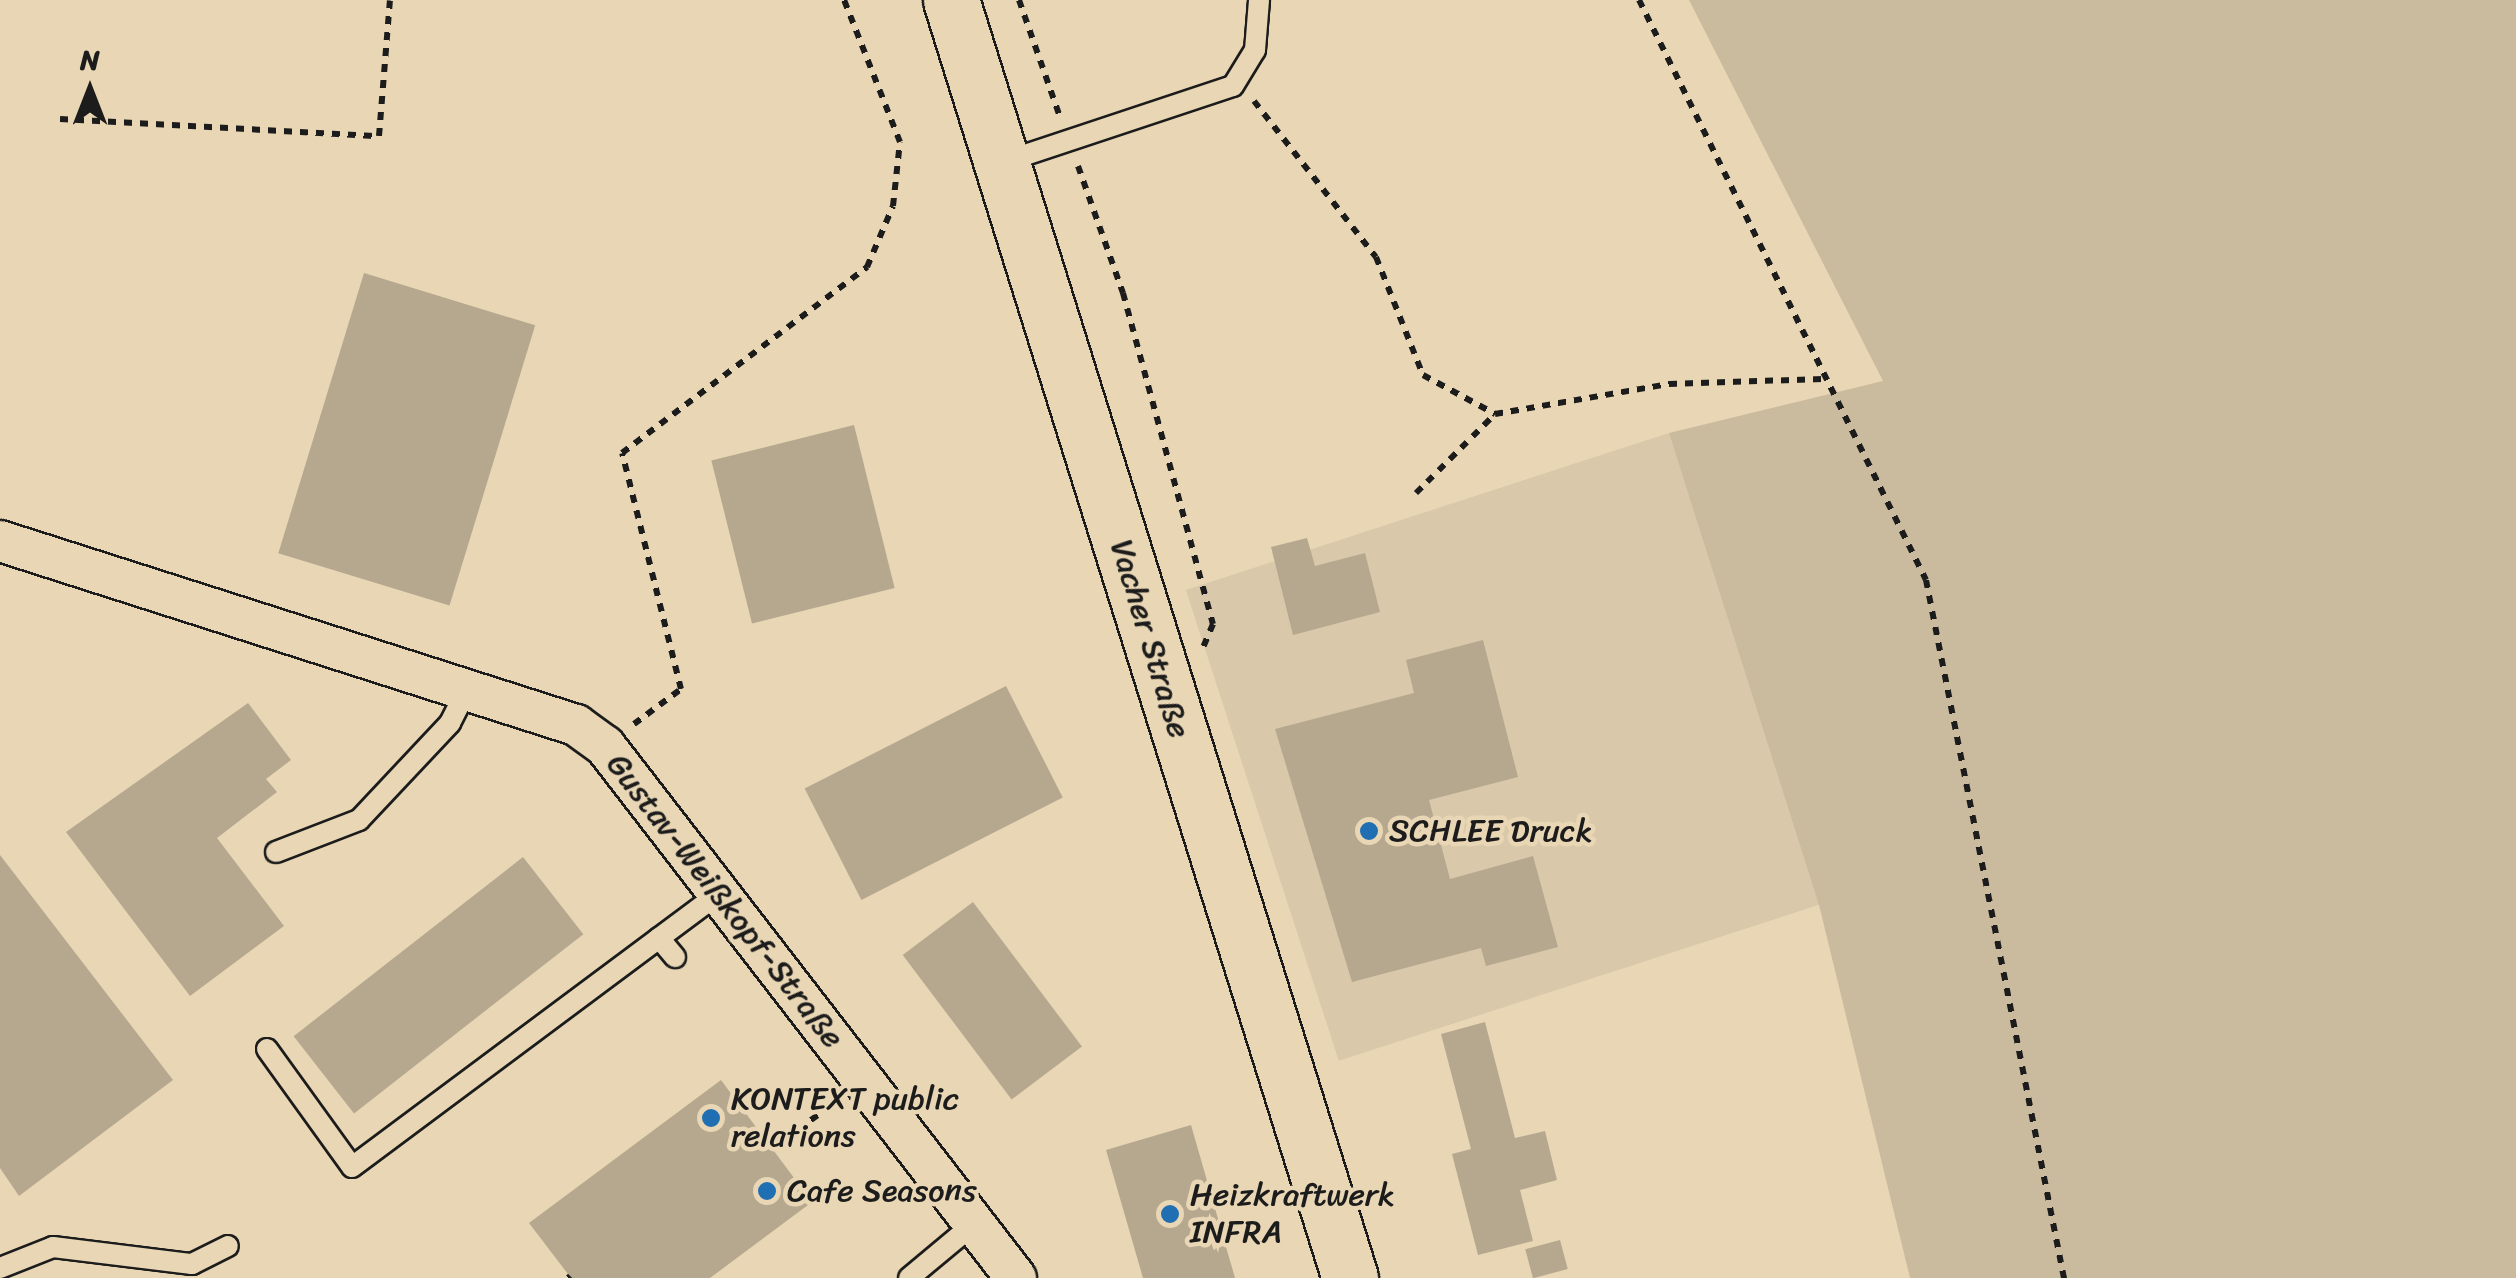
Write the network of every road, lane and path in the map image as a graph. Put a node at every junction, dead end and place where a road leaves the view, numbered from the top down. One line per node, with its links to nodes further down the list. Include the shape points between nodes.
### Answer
1 (390, 0): 8 (path, via 379,136)
2 (844, 0): 17 (path, via 900,142 892,206 867,267 622,453 681,689)
3 (951, 0): 10 (street, Vacher Straße)
4 (1019, 0): 9 (path)
5 (1260, 0): 7 (lane, via 1255,50)
6 (1639, 0): 11 (path)
7 (1233, 86): 9 (lane); 12 (path, via 1268,110 1376,257 1423,375)
8 (60, 119)
9 (1070, 143): 10 (lane); 16 (path, via 1123,292 1212,624)
10 (1002, 162): 16 (street, Vacher Straße)
11 (1823, 379): 12 (path, via 1669,384); 31 (path, via 1926,580)
12 (1495, 414): 13 (path)
13 (1416, 493)
14 (0, 541): 15 (street, Gustav-Weißkopf-Straße)
15 (467, 690): 17 (street, Gustav-Weißkopf-Straße, via 576,725); 18 (lane, via 450,723 358,820)
16 (1173, 715): 30 (street, Vacher Straße)
17 (605, 746): 19 (street, Gustav-Weißkopf-Straße)
18 (276, 852)
19 (719, 893): 20 (lane); 23 (street, Gustav-Weißkopf-Straße)
20 (659, 938): 21 (lane); 22 (lane, via 352,1167)
21 (675, 958)
22 (267, 1049)
23 (864, 1081): 24 (path); 25 (street, Gustav-Weißkopf-Straße)
24 (772, 1148)
25 (975, 1223): 28 (lane); 29 (street, Gustav-Weißkopf-Straße)
26 (228, 1246): 27 (lane, via 192,1264 53,1247)
27 (0, 1268)
28 (909, 1278)
29 (1016, 1278)
30 (1350, 1278)
31 (2064, 1278)

